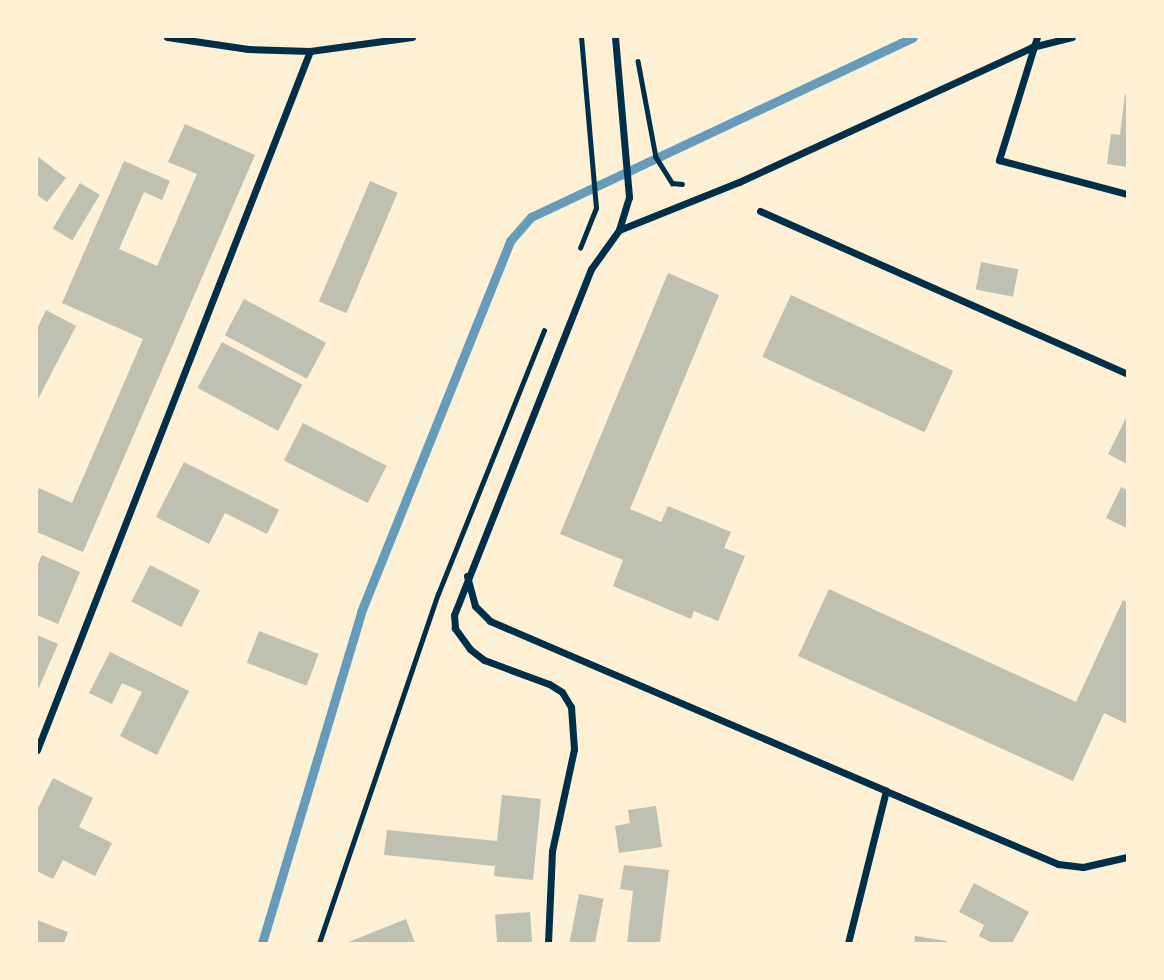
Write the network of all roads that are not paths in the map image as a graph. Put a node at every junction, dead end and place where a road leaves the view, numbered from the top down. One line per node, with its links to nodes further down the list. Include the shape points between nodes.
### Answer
1 (167, 37): 7 (street, via 248,49)
2 (412, 37): 7 (street)
3 (615, 37): 10 (street, via 629,197)
4 (1037, 37): 6 (street)
5 (1072, 37): 6 (street)
6 (1032, 47): 8 (street, via 999,160); 10 (street, via 740,182)
7 (310, 51): 13 (street)
8 (1127, 194)
9 (760, 211): 11 (street)
10 (619, 230): 12 (street, via 591,269)
11 (1127, 374)
12 (467, 572): 14 (street, via 475,606 490,621); 16 (street, via 454,615 460,638 484,660 562,692 576,724 552,851)
13 (37, 750)
14 (886, 791): 15 (street, via 1058,864 1083,867); 17 (street)
15 (1127, 857)
16 (548, 943)
17 (848, 943)

